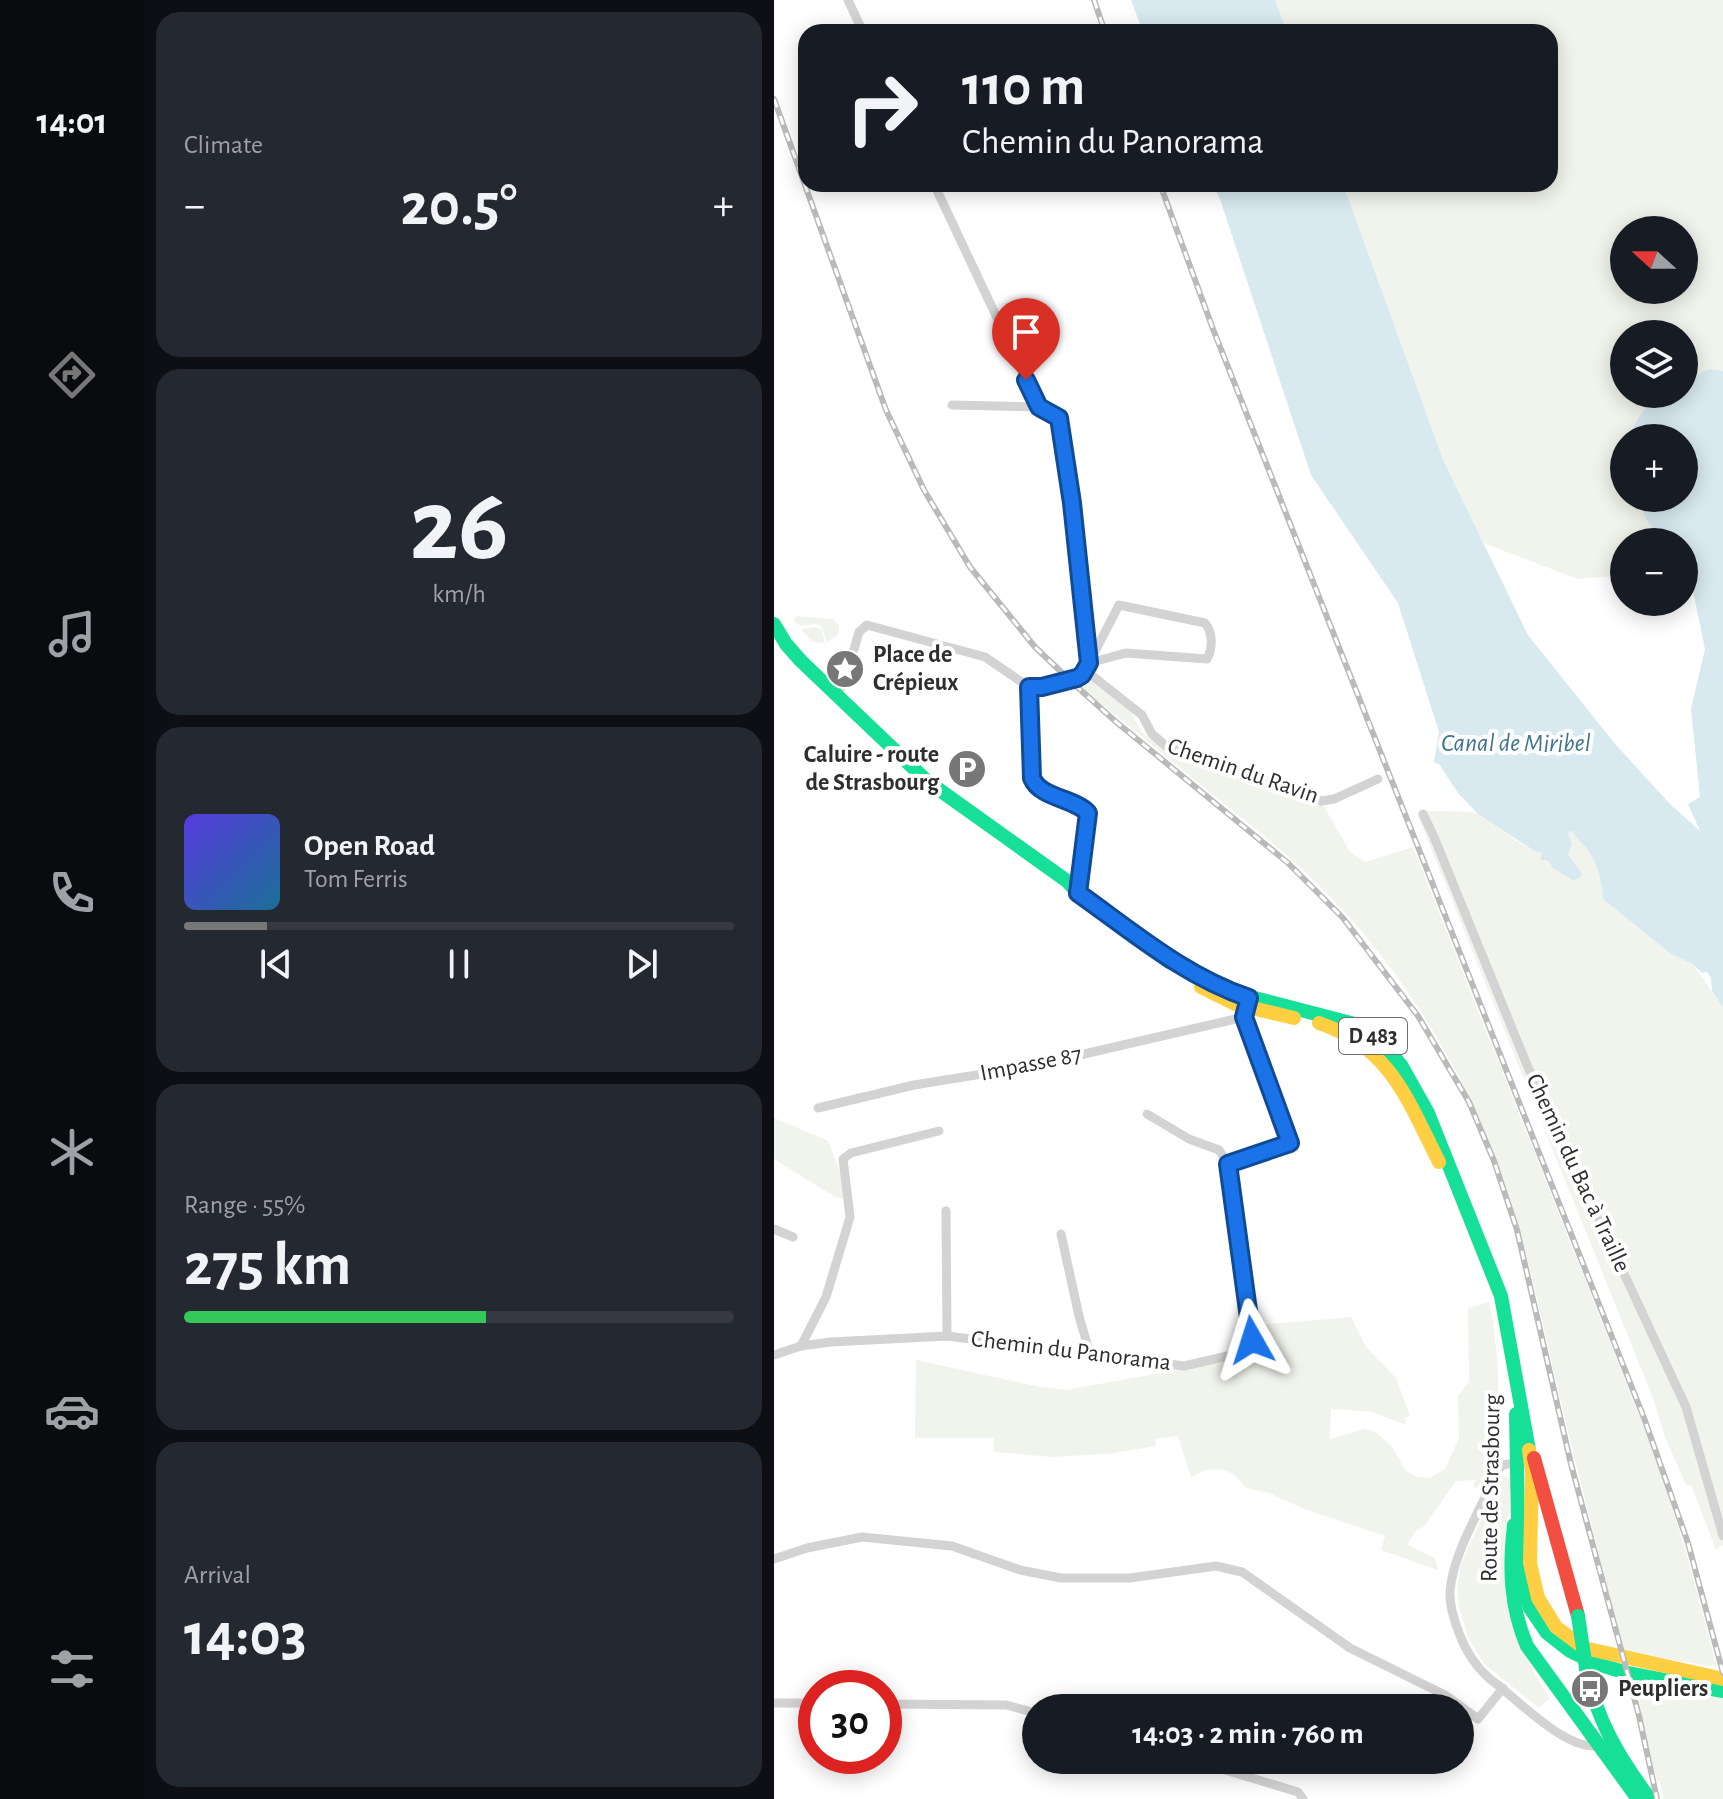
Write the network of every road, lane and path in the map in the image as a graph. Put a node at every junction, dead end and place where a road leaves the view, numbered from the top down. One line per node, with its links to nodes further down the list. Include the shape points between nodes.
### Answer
1 (848, 0): 2 (street)
2 (859, 24)
3 (938, 192): 5 (street)
4 (952, 405): 5 (street)
5 (1039, 407): 7 (street, via 1059,418)
6 (774, 624): 9 (main road, Route de Strasbourg / D 483, via 790,649)
7 (1087, 666): 7 (street, via 1126,653 1207,659 1212,651 1210,629 1205,623 1119,605); 8 (street, bridge, via 1073,679); 10 (street, Chemin du Ravin, via 1142,715 1166,746 1321,801)
8 (1029, 687): 9 (street, via 985,657 867,625 859,632 844,684); 12 (street, via 1035,784 1088,813)
9 (834, 694): 12 (main road, Route de Strasbourg / D 483, via 927,781)
10 (1378, 779)
11 (1423, 814): 30 (street, Chemin du Bac à Traille, via 1527,1065 1686,1407)
12 (1078, 893): 13 (main road, Route de Strasbourg / D 483, via 1197,985)
13 (1246, 1007): 14 (street, Impasse 87, via 1032,1066 914,1085); 17 (street, via 1290,1143); 26 (main road, Route de Strasbourg / D 483, via 1336,1028 1374,1051 1390,1071 1477,1232 1501,1296)
14 (818, 1108)
15 (1147, 1114): 17 (street, via 1219,1150)
16 (939, 1131): 23 (street, via 843,1159 850,1217 826,1297)
17 (1228, 1164): 24 (street, Chemin du Panorama, via 1252,1332 1249,1347 1238,1356 1184,1366)
18 (946, 1211): 22 (street)
19 (774, 1229): 21 (street)
20 (1061, 1234): 24 (street)
21 (793, 1237)
22 (947, 1336): 23 (street, Chemin du Panorama); 24 (street, Chemin du Panorama)
23 (801, 1346): 25 (street, Chemin du Panorama)
24 (1090, 1354)
25 (774, 1355)
26 (1515, 1378): 27 (main road, Route de Strasbourg); 28 (main road, Route de Strasbourg / D 483)
27 (1526, 1428): 29 (main road, via 1532,1472); 40 (main road, Route de Strasbourg, bridge, via 1578,1616)
28 (1518, 1462): 29 (main road, Route de Strasbourg / D 483); 34 (street, via 1499,1469 1462,1548 1449,1592 1469,1656)
29 (1524, 1495): 32 (main road, via 1531,1575 1556,1627 1590,1650); 40 (main road, Route de Strasbourg / D 483, via 1509,1571 1517,1624 1537,1662)
30 (1723, 1536)
31 (774, 1559): 34 (street, via 862,1537 952,1546 1061,1578 1130,1578 1225,1566 1242,1572 1350,1648 1445,1695 1478,1719)
32 (1679, 1675): 33 (main road); 35 (main road)
33 (1723, 1679)
34 (1503, 1688): 40 (street, via 1572,1742)
35 (1723, 1691)
36 (774, 1703): 37 (street)
37 (798, 1703)
38 (902, 1704): 39 (street)
39 (1022, 1709)
40 (1604, 1744): 42 (main road, Route de Strasbourg)
41 (1238, 1774): 43 (street, via 1298,1792)
42 (1634, 1789): 44 (main road, Route de Strasbourg)
43 (1303, 1799)
44 (1650, 1799)

